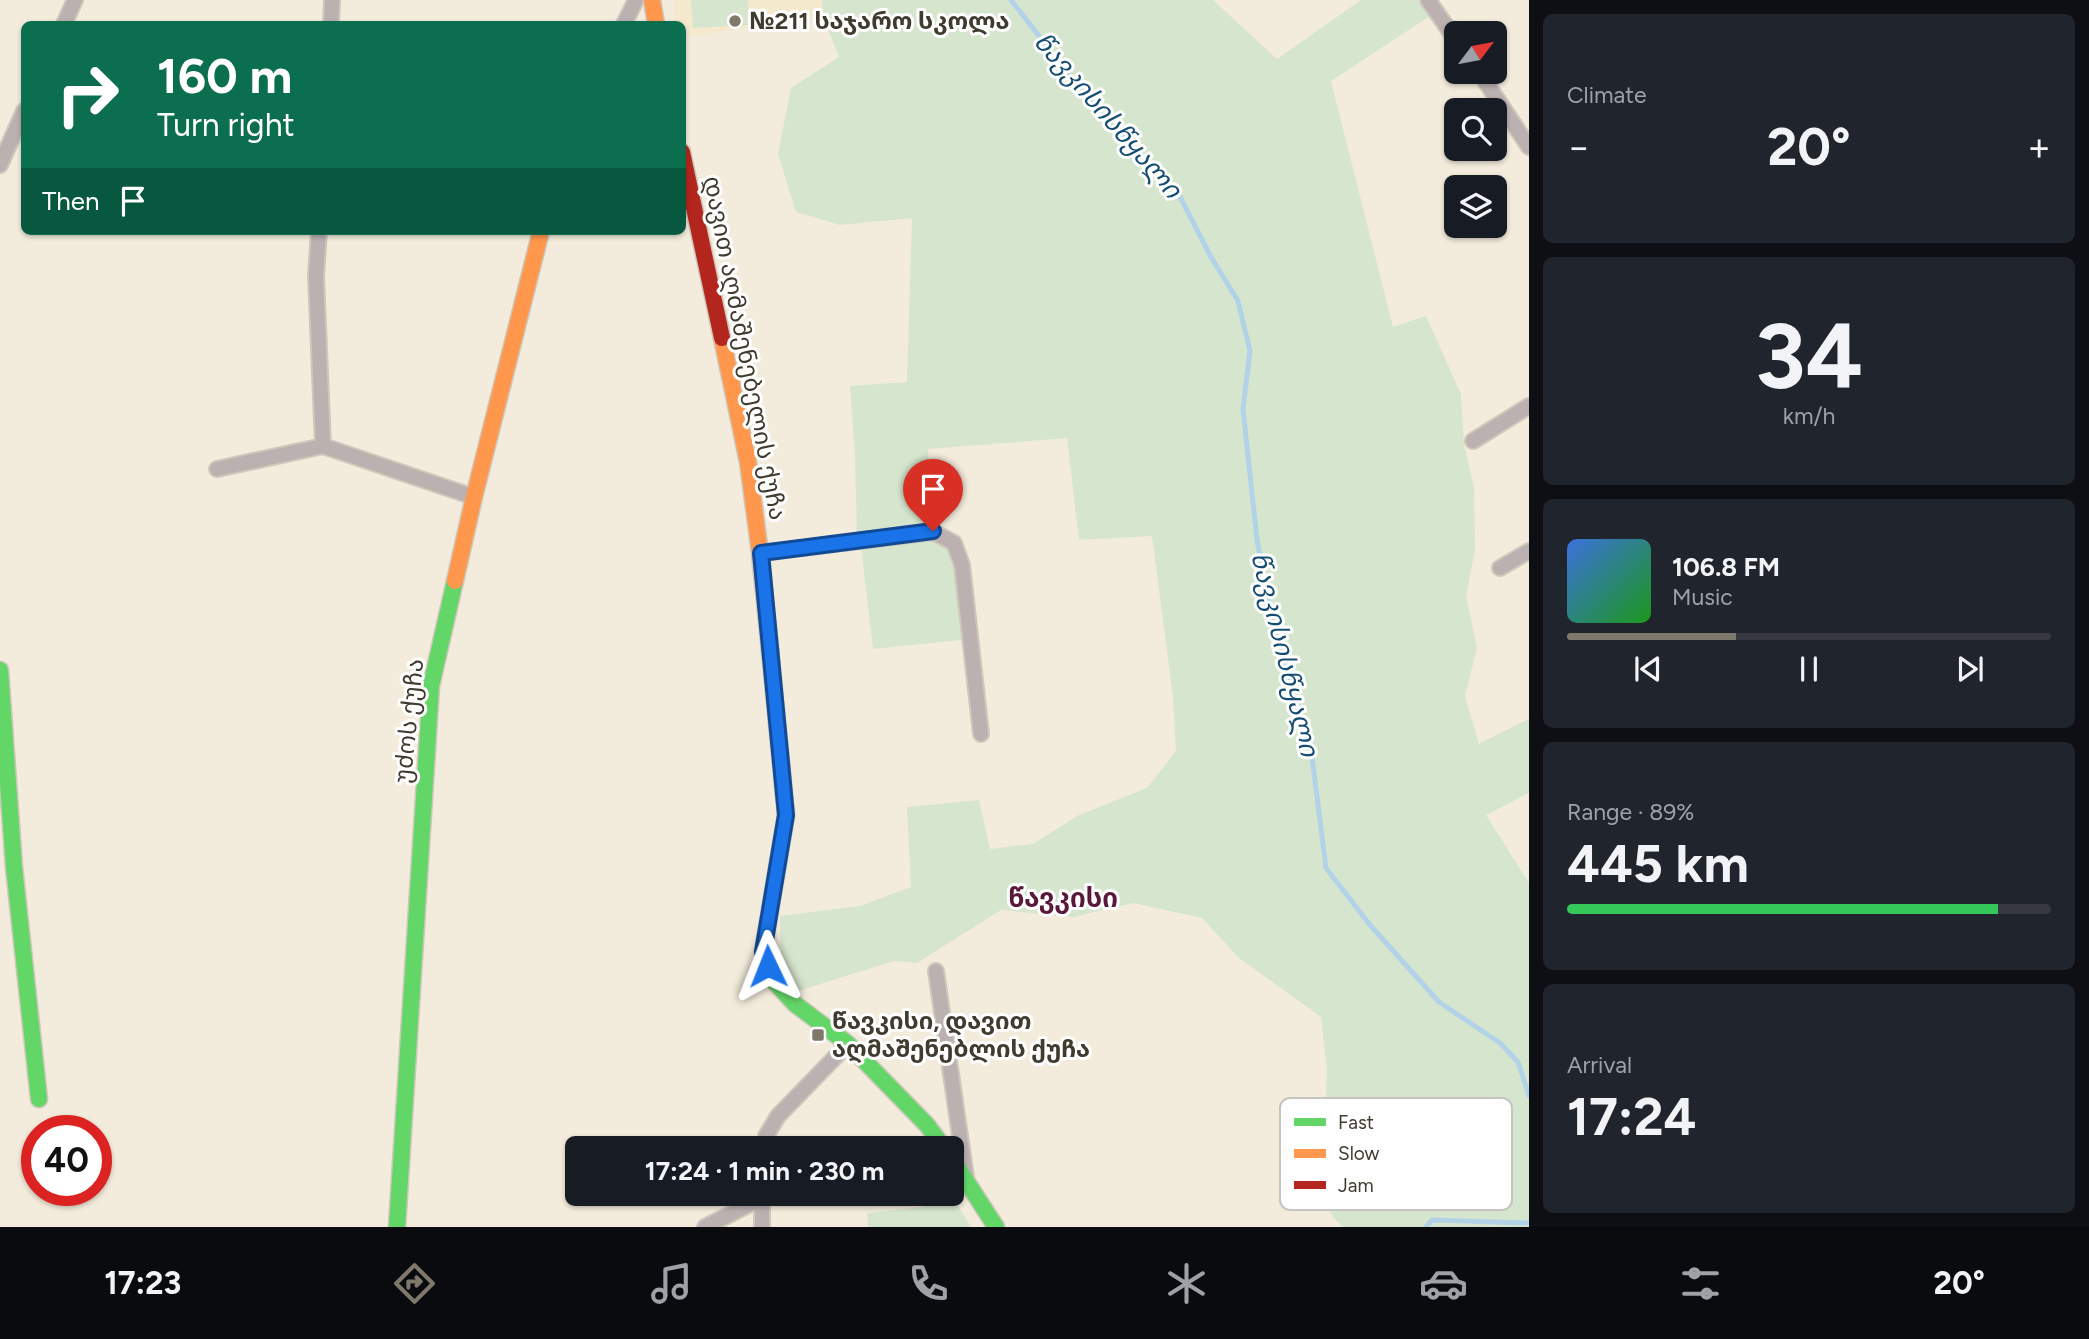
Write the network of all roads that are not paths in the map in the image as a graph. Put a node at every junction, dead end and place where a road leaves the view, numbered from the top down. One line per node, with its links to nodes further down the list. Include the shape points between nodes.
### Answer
1 (75, 0): 6 (street)
2 (332, 0): 7 (street)
3 (636, 0): 8 (street)
4 (652, 0): 9 (street)
5 (1428, 0): 10 (street)
6 (65, 21)
7 (331, 21)
8 (626, 21)
9 (656, 21)
10 (1444, 23)
11 (1487, 84): 13 (street)
12 (21, 118): 14 (street)
13 (1529, 147)
14 (0, 165)
15 (686, 171): 24 (street, დავით აღმაშენებელის ქუჩა, via 748,462)
16 (319, 235): 20 (street, via 316,276)
17 (540, 235): 22 (street, უძოს ქუჩა)
18 (1529, 406): 19 (street)
19 (1472, 441)
20 (323, 446): 21 (street); 22 (street)
21 (217, 469)
22 (474, 498): 37 (street, უძოს ქუჩა, via 431,687)
23 (1529, 551): 25 (street)
24 (761, 553): 27 (street, via 933,531 954,543 962,565); 29 (street, დავით აღმაშენებელის ქუჩა, via 786,815 763,952 772,979 795,1004)
25 (1500, 568)
26 (0, 670): 30 (street)
27 (981, 734)
28 (936, 971): 34 (street)
29 (848, 1044): 31 (street, via 778,1116); 32 (street, დავით აღმაშენებელის ქუჩა)
30 (39, 1099)
31 (766, 1136)
32 (935, 1136)
33 (964, 1175): 34 (street)
34 (966, 1178): 40 (street)
35 (744, 1206): 38 (street)
36 (762, 1206): 39 (street)
37 (397, 1227)
38 (705, 1227)
39 (762, 1227)
40 (996, 1227)

